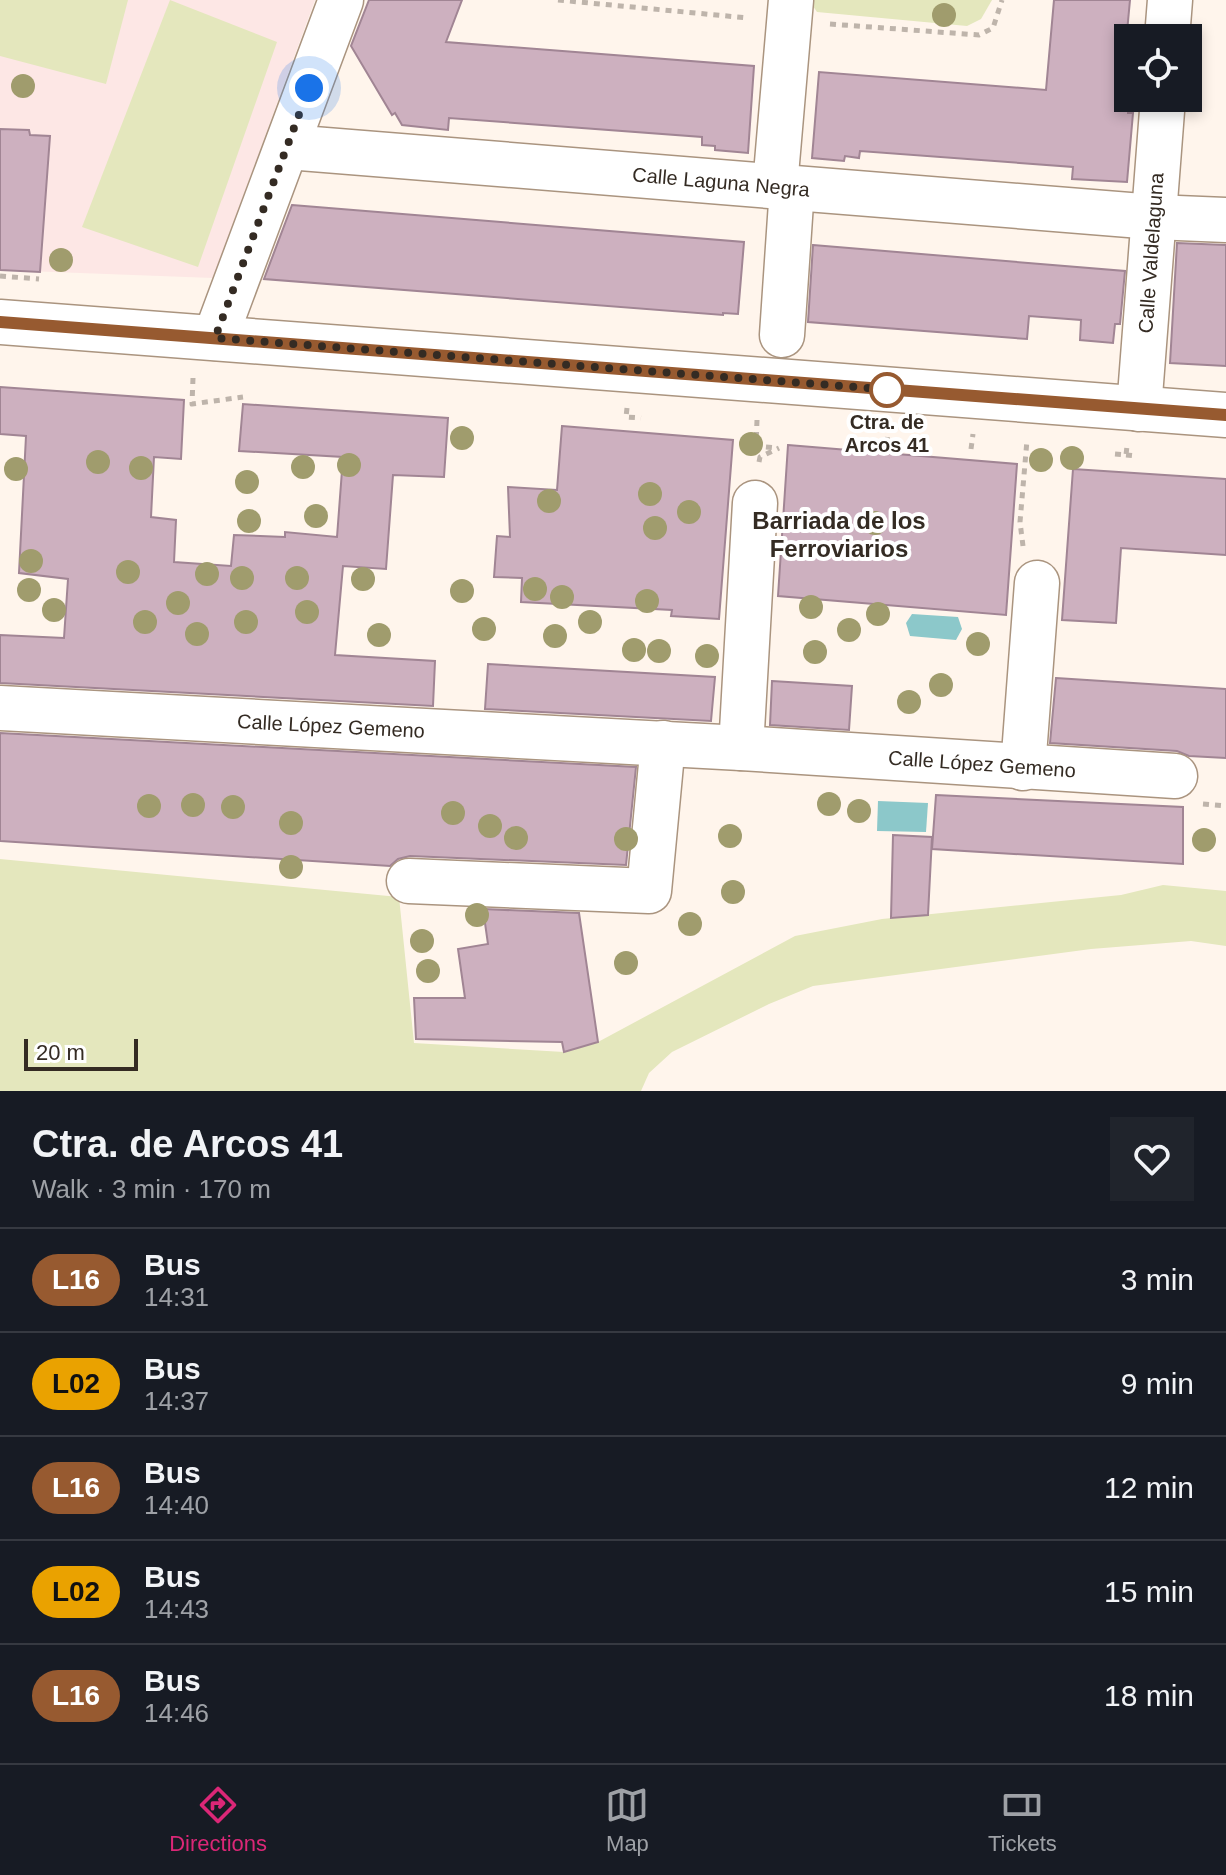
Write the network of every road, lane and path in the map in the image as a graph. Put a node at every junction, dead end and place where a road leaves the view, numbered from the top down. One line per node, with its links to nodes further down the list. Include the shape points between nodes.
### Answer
1 (341, 0): 8 (street)
2 (558, 0): 5 (path)
3 (1002, 0): 5 (path, via 993,28 979,35)
4 (1170, 0): 6 (street)
5 (789, 22): 9 (street)
6 (1168, 24)
7 (1162, 112): 10 (street, Calle Valdelaguna)
8 (288, 147): 9 (street, Calle Laguna Negra); 16 (street)
9 (784, 187): 10 (street, Calle Laguna Negra); 15 (street)
10 (1154, 217): 11 (street, Calle Laguna Negra); 19 (street, Calle Valdelaguna)
11 (1226, 220)
12 (0, 276): 13 (path)
13 (39, 279)
14 (0, 322): 16 (street)
15 (782, 335)
16 (215, 338): 19 (street)
17 (193, 376): 18 (path, via 192,404)
18 (243, 397)
19 (1139, 409): 21 (street)
20 (627, 410): 22 (path, via 626,417)
21 (1226, 415)
22 (641, 418)
23 (757, 430): 31 (path, via 756,446 779,448)
24 (888, 431): 26 (path)
25 (975, 440): 28 (path)
26 (887, 443)
27 (1026, 444): 33 (path, via 1020,522 1027,571)
28 (974, 449)
29 (1115, 454): 30 (path)
30 (1136, 456)
31 (760, 457)
32 (755, 503): 36 (street)
33 (1037, 583): 37 (street)
34 (0, 708): 35 (street, Calle López Gemeno)
35 (663, 743): 36 (street, Calle López Gemeno); 39 (street, via 649,891)
36 (741, 748): 37 (street, Calle López Gemeno)
37 (1023, 768): 38 (street, Calle López Gemeno)
38 (1175, 776)
39 (409, 881)

